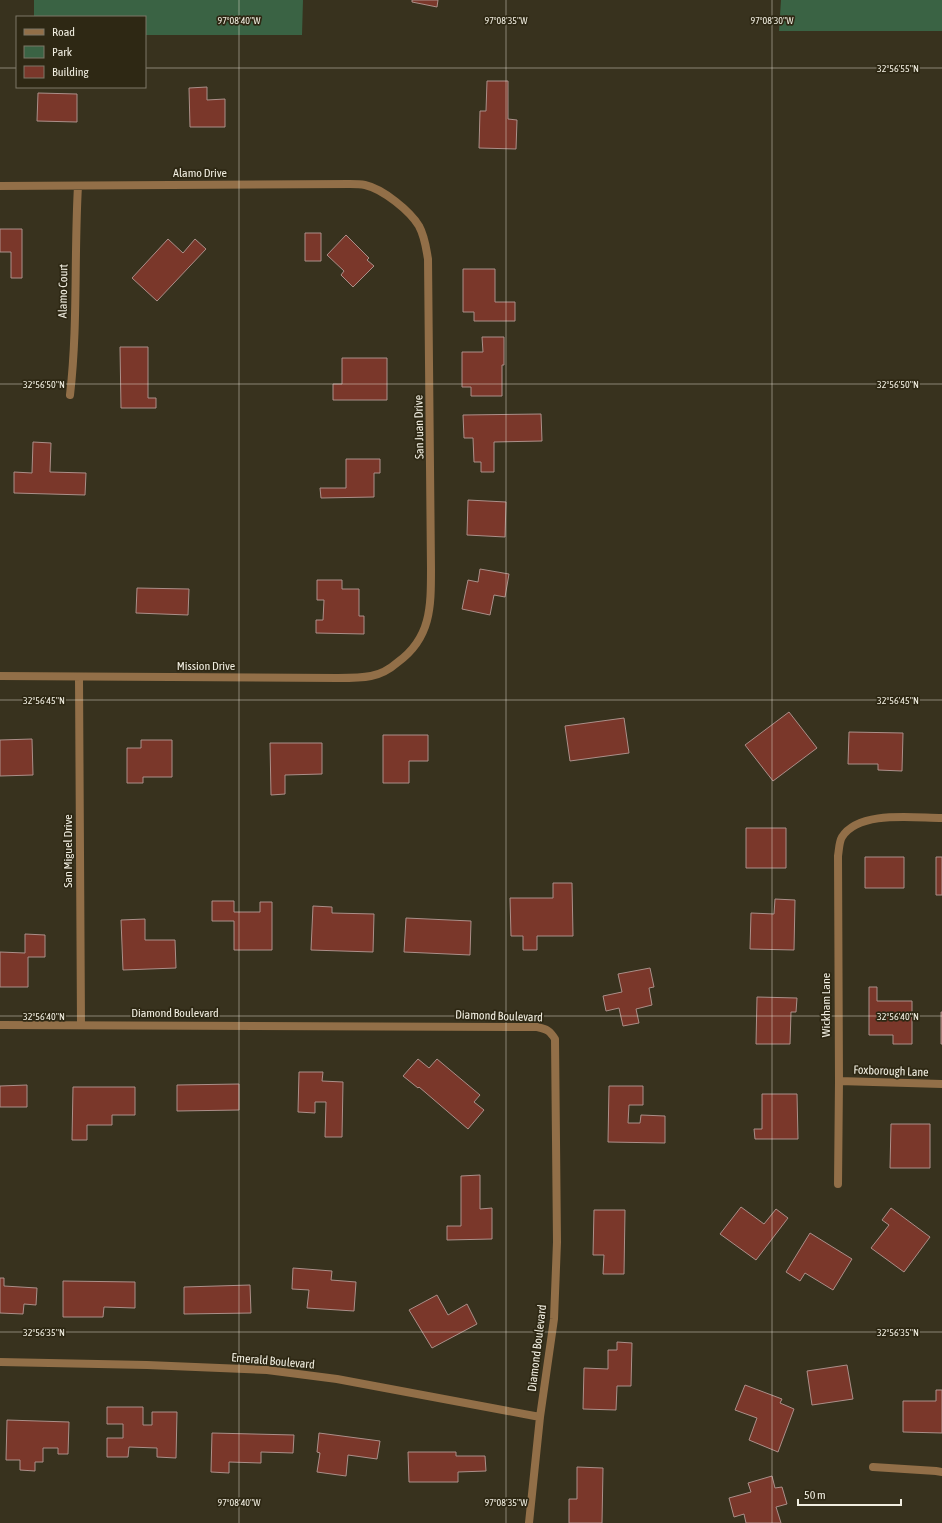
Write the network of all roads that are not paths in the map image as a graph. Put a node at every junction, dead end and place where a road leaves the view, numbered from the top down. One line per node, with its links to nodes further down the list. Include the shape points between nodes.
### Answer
1 (0, 186): 2 (street, Alamo Drive)
2 (78, 186): 3 (street, Alamo Drive, via 350,184 366,186); 4 (street, Alamo Court, via 74,360)
3 (396, 202): 5 (street, San Juan Drive, via 420,227 426,242 428,267 430,610 424,632)
4 (70, 395)
5 (406, 657): 7 (street, Mission Drive, via 386,671 371,676 344,678)
6 (0, 676): 7 (street, Mission Drive)
7 (79, 678): 10 (street, San Miguel Drive)
8 (942, 818): 11 (street, Wickham Lane, via 874,818 850,828 841,838 838,856)
9 (0, 1025): 10 (street, Diamond Boulevard)
10 (81, 1025): 15 (street, Diamond Boulevard, via 547,1028 555,1040 557,1242 554,1319)
11 (839, 1081): 12 (street, Foxborough Lane); 13 (street, Wickham Lane)
12 (942, 1084)
13 (838, 1184)
14 (0, 1362): 15 (street, Emerald Boulevard, via 267,1370 337,1379)
15 (540, 1417): 18 (street, Diamond Boulevard)
16 (873, 1467): 17 (street)
17 (942, 1472)
18 (529, 1523)

